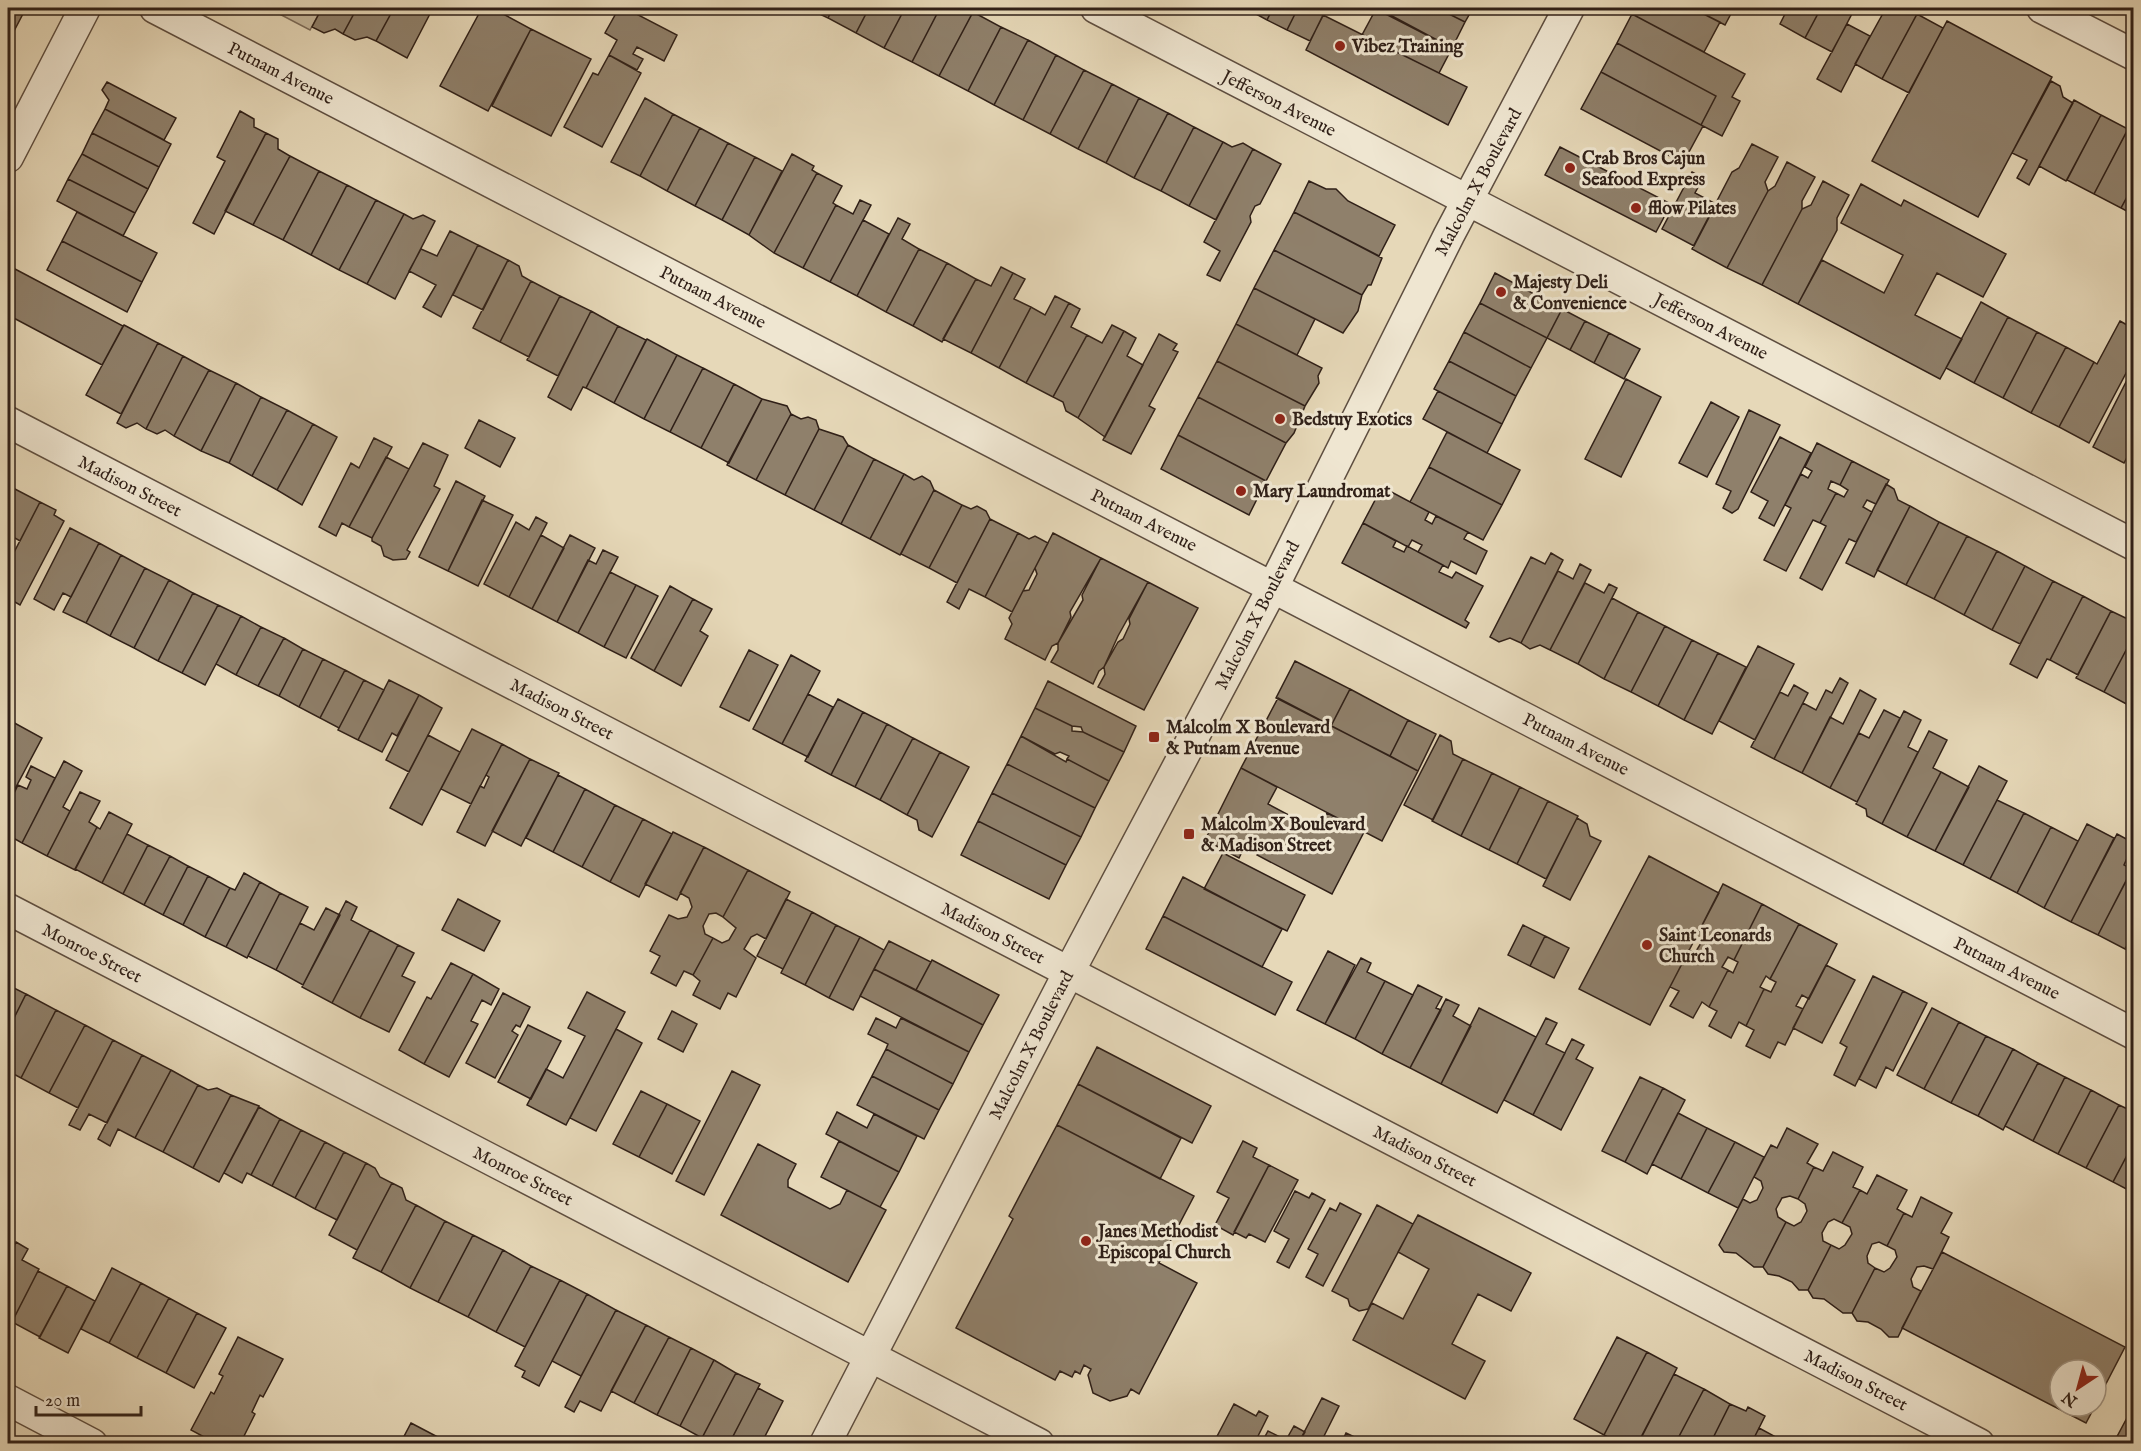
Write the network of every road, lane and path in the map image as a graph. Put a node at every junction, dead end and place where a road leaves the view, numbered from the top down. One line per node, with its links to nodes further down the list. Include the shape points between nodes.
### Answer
1 (85, 8): 7 (street)
2 (155, 8): 11 (street, Putnam Avenue)
3 (1096, 8): 8 (street, Jefferson Avenue)
4 (1569, 8): 8 (street, Malcolm X Boulevard)
5 (2042, 8): 6 (street)
6 (2133, 55)
7 (8, 157)
8 (1468, 200): 10 (street, Jefferson Avenue); 11 (street, Malcolm X Boulevard)
9 (8, 422): 13 (street, Madison Street)
10 (2133, 545)
11 (1273, 587): 13 (street, Malcolm X Boulevard); 14 (street, Putnam Avenue)
12 (8, 909): 15 (street, Monroe Street)
13 (1069, 972): 15 (street, Malcolm X Boulevard); 20 (street, Madison Street)
14 (2133, 1034)
15 (870, 1356): 18 (street, Malcolm X Boulevard); 19 (street, Monroe Street)
16 (8, 1400): 17 (street)
17 (92, 1443)
18 (825, 1443)
19 (1039, 1443)
20 (1979, 1443)

